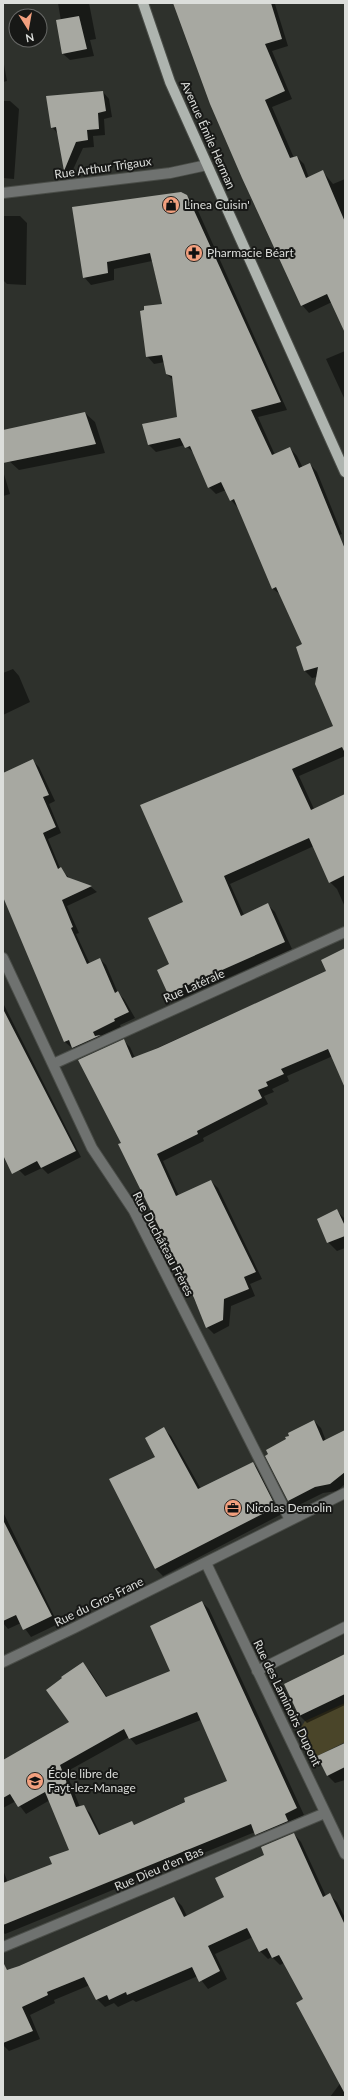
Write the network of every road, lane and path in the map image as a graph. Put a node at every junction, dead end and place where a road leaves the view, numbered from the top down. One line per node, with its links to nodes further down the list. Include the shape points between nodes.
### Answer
1 (142, 3): 2 (main road, Avenue Émile Herman, via 170,82)
2 (207, 166): 3 (street, Rue Arthur Trigaux, via 170,173); 4 (main road, Avenue Émile Herman)
3 (3, 193)
4 (345, 472)
5 (345, 932): 7 (street, Rue Latérale)
6 (3, 958): 7 (street, Rue Duchâteau Frères)
7 (53, 1064): 9 (street, Rue Duchâteau Frères, via 92,1148 134,1212)
8 (345, 1493): 9 (street, Rue du Gros Frane)
9 (290, 1520): 10 (street, Rue du Gros Frane)
10 (206, 1563): 12 (street, Rue du Gros Frane); 13 (street, Rue des Laminoirs Dupont)
11 (345, 1627): 13 (street)
12 (3, 1662)
13 (257, 1671): 14 (street, Rue des Laminoirs Dupont)
14 (325, 1813): 15 (street, Rue des Laminoirs Dupont); 16 (street, Rue Dieu d'en Bas)
15 (345, 1854)
16 (3, 1947)

